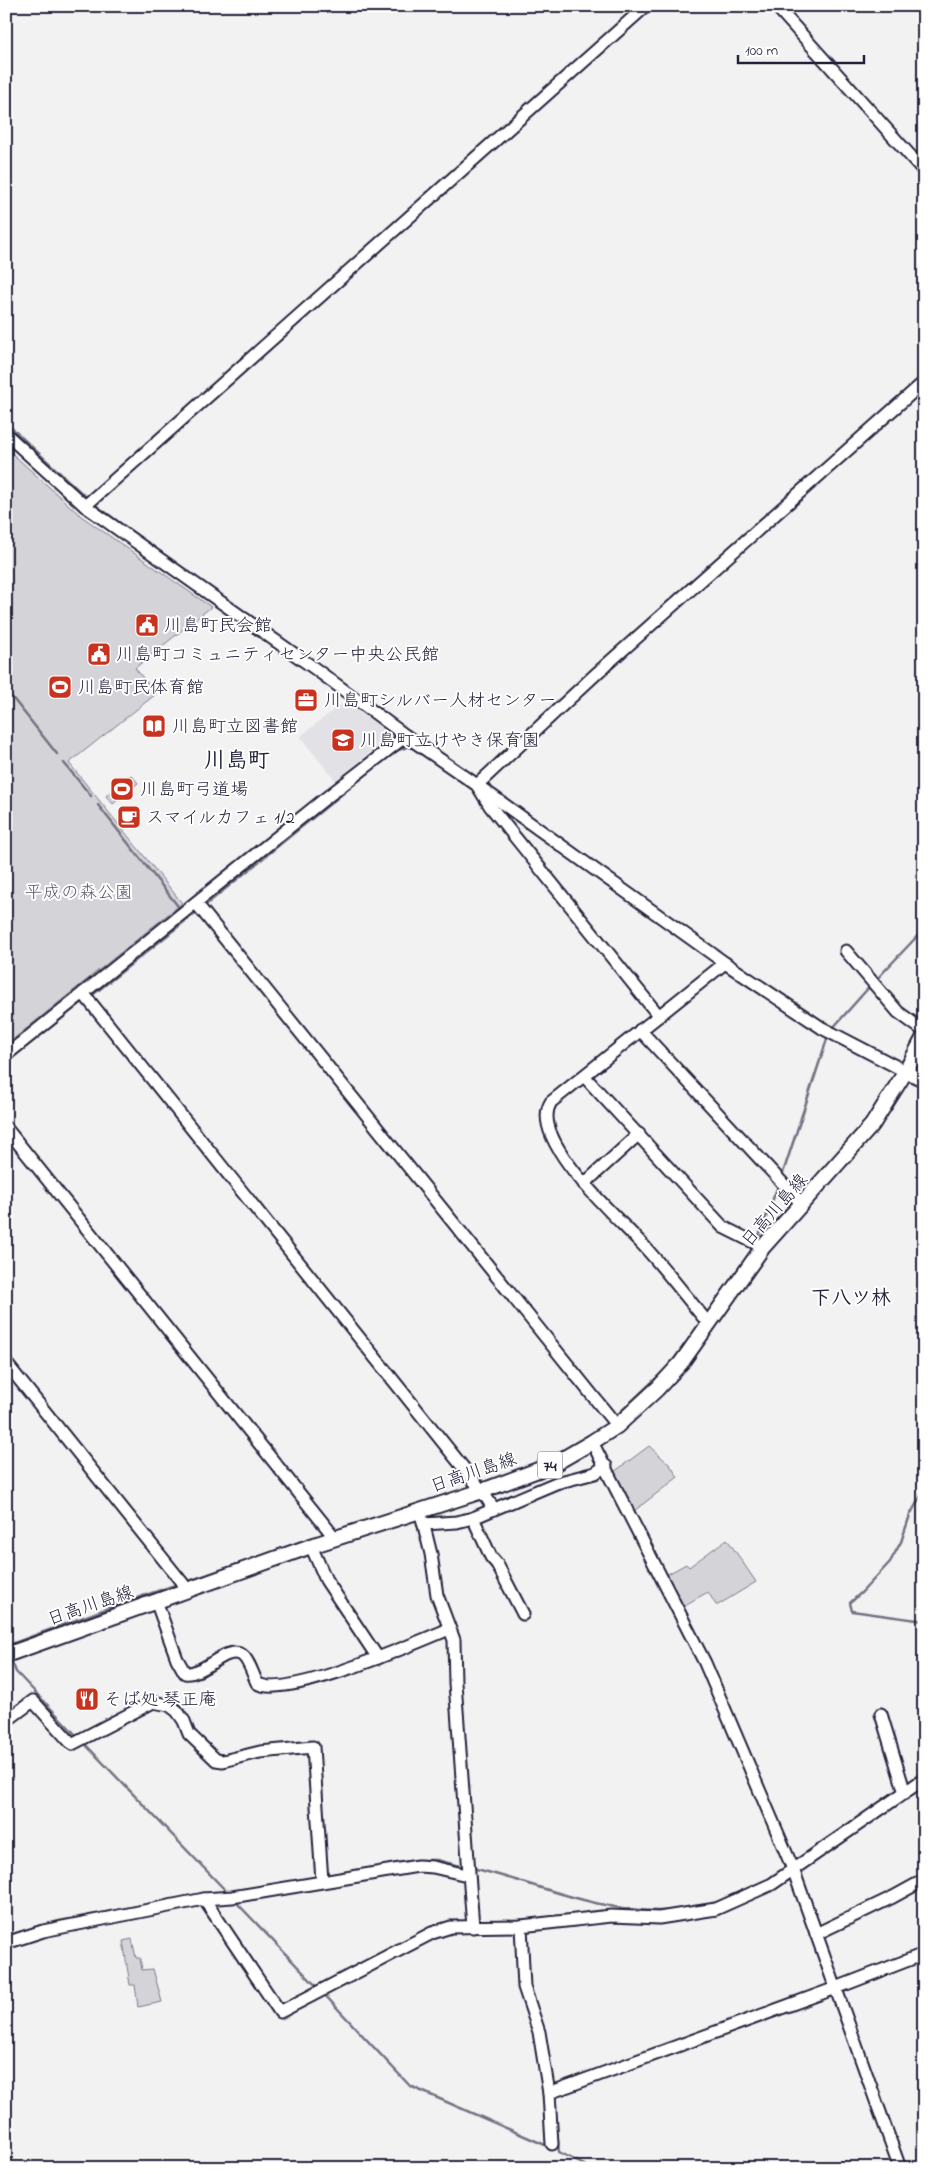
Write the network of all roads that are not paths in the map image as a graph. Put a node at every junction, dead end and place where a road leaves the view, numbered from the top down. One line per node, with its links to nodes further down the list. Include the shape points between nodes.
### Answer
1 (646, 6): 6 (street)
2 (776, 6): 3 (street)
3 (924, 171)
4 (924, 382): 8 (street)
5 (6, 434): 6 (street)
6 (85, 506): 7 (street)
7 (406, 736): 8 (street); 9 (street)
8 (477, 784): 11 (street); 13 (street, via 490,806)
9 (196, 904): 12 (street); 28 (street)
10 (846, 951): 15 (street, via 898,1012)
11 (725, 963): 13 (street); 18 (street, via 822,1028)
12 (83, 993): 17 (street); 33 (street)
13 (659, 1016): 14 (street)
14 (640, 1030): 19 (street); 24 (street)
15 (924, 1031)
16 (924, 1037): 18 (main road, 日高川島線 / 74)
17 (6, 1055)
18 (906, 1071): 20 (street); 24 (main road, 日高川島線 / 74, via 872,1125)
19 (584, 1076): 22 (street); 23 (street, via 551,1102 547,1121 552,1139)
20 (924, 1081)
21 (6, 1128): 38 (street)
22 (639, 1134): 23 (street); 25 (street, via 723,1227)
23 (584, 1184): 26 (street, via 644,1246)
24 (802, 1204): 25 (main road, 日高川島線 / 74)
25 (763, 1248): 26 (main road, 日高川島線 / 74)
26 (709, 1324): 28 (main road, 日高川島線 / 74, via 681,1363)
27 (6, 1363): 40 (street)
28 (617, 1426): 29 (main road, 日高川島線 / 74)
29 (592, 1442): 30 (main road, 日高川島線 / 74); 31 (street)
30 (548, 1466): 32 (street); 33 (main road, 日高川島線 / 74)
31 (606, 1466): 32 (street, via 594,1473); 50 (street, via 705,1663)
32 (556, 1483): 35 (street)
33 (482, 1491): 34 (main road, 日高川島線 / 74); 35 (street)
34 (420, 1510): 37 (street); 38 (main road, 日高川島線 / 74)
35 (491, 1510): 36 (street)
36 (473, 1518): 37 (street); 42 (street)
37 (424, 1524): 43 (street, via 437,1595)
38 (335, 1538): 39 (main road, 日高川島線 / 74)
39 (311, 1546): 40 (main road, 日高川島線 / 74); 45 (street, via 331,1587)
40 (188, 1590): 41 (main road, 日高川島線 / 74)
41 (156, 1602): 44 (main road, 日高川島線 / 74); 45 (street, via 185,1674 200,1672 217,1658 236,1654 246,1660 257,1683 274,1686 331,1675)
42 (523, 1614)
43 (449, 1629): 45 (street); 51 (street, via 454,1640)
44 (6, 1655)
45 (378, 1658)
46 (880, 1714): 49 (street)
47 (6, 1721): 53 (street, via 33,1701 72,1744 153,1702 177,1711 189,1734 216,1760 313,1747)
48 (924, 1779): 49 (street)
49 (905, 1793): 50 (street)
50 (793, 1870): 55 (street, via 772,1884 716,1909 659,1918 611,1916); 57 (street)
51 (467, 1875): 53 (street, via 418,1866); 56 (street)
52 (924, 1880): 57 (street)
53 (322, 1881): 54 (street)
54 (204, 1899): 56 (street, via 280,2012 432,1933 452,1927); 58 (street, via 43,1930)
55 (521, 1926): 56 (street); 61 (street, via 524,1987 539,2032)
56 (473, 1927)
57 (816, 1934): 60 (street)
58 (6, 1943)
59 (924, 1954): 60 (street)
60 (836, 1988): 61 (street); 63 (street)
61 (549, 2093): 62 (street)
62 (552, 2144)
63 (900, 2168)

